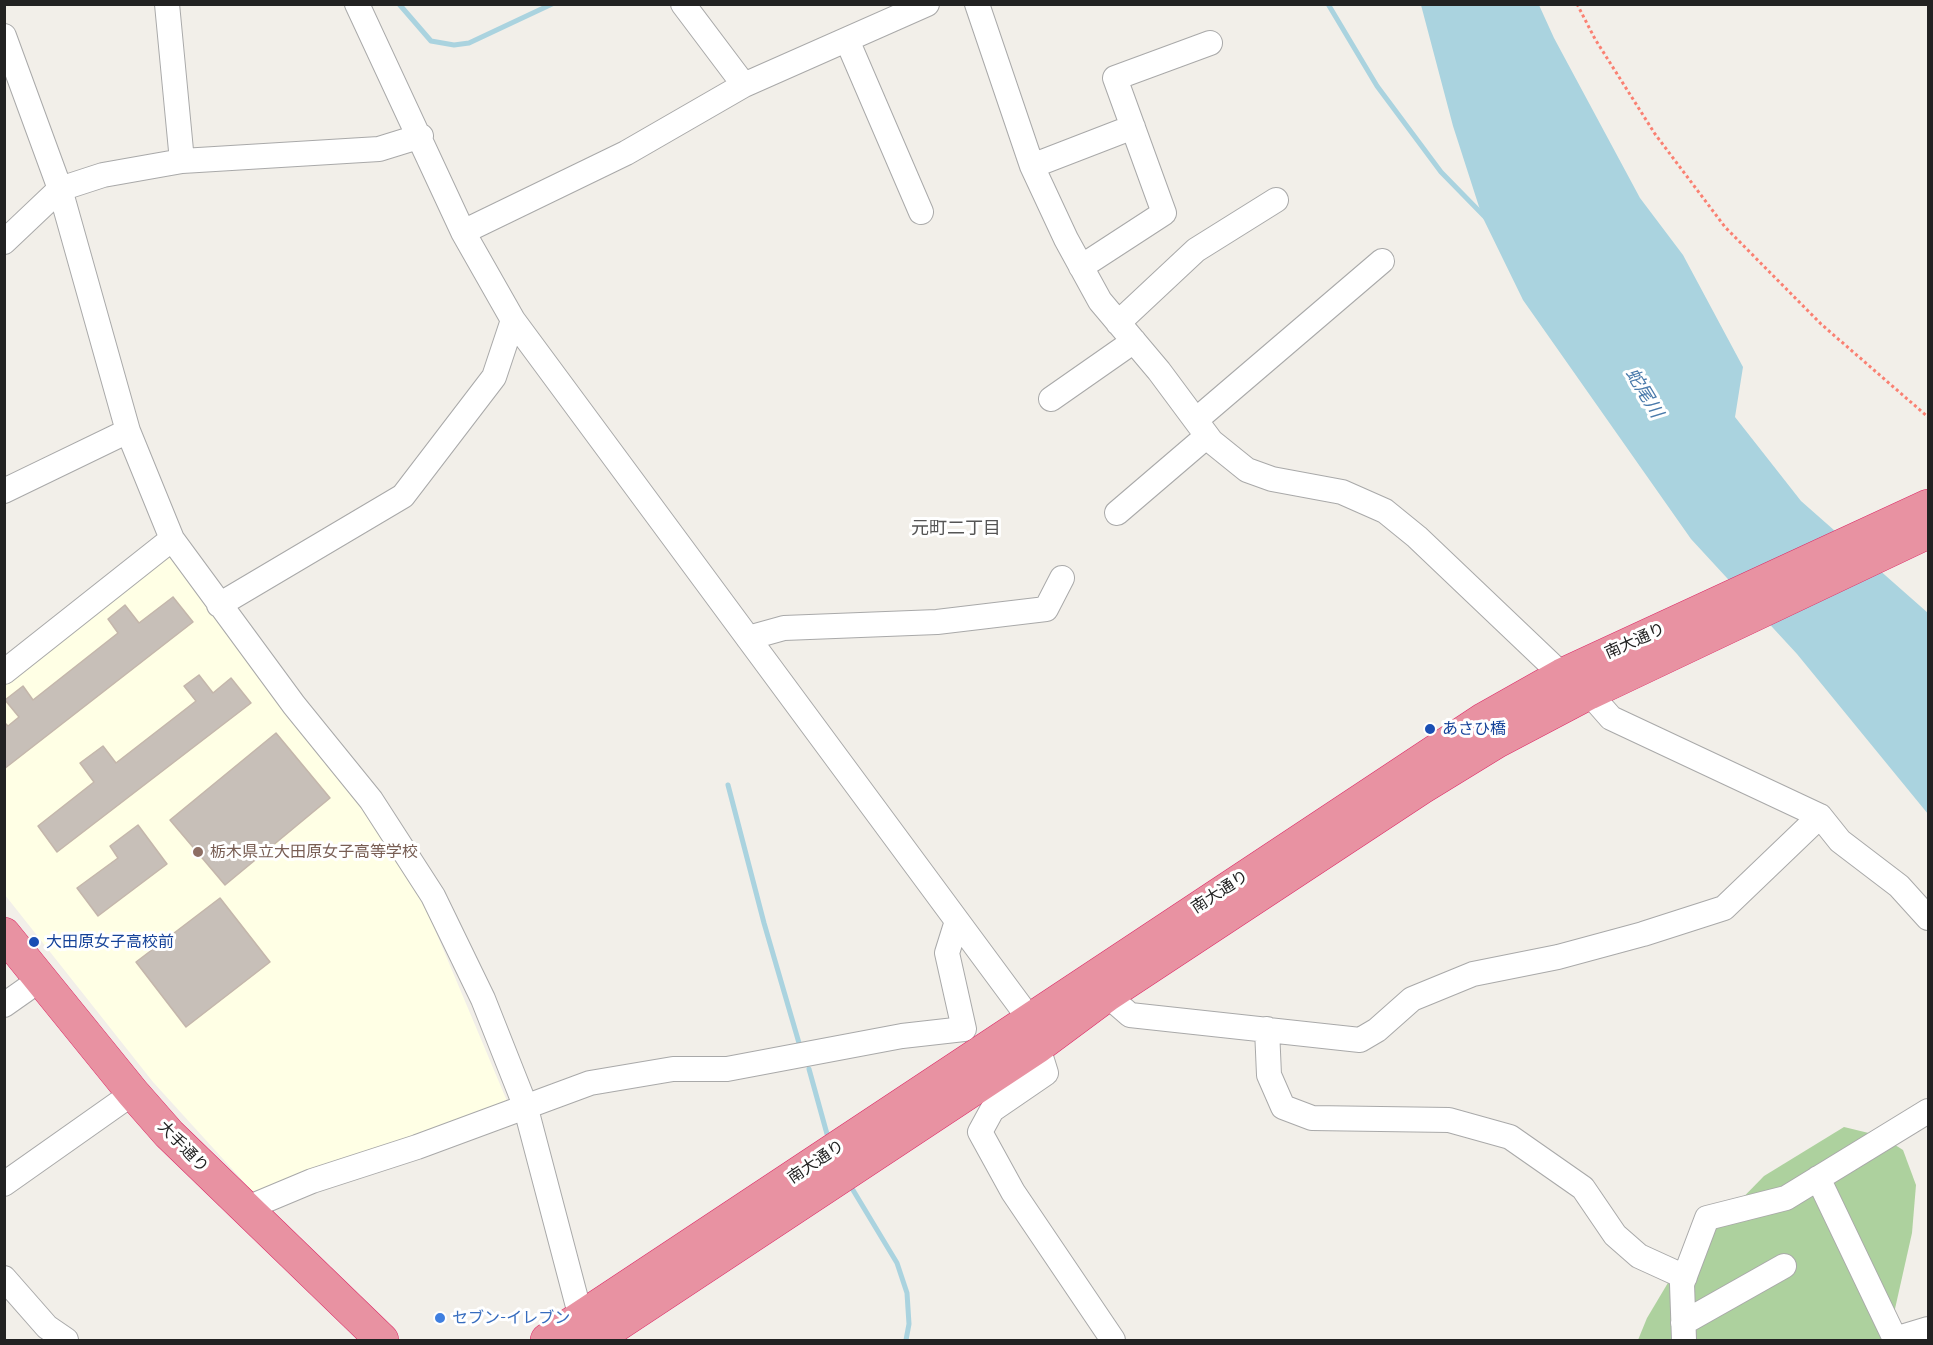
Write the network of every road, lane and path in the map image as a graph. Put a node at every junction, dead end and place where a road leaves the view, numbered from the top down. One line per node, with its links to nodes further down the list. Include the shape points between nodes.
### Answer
1 (167, 4): 13 (street)
2 (357, 4): 12 (street)
3 (683, 4): 10 (street)
4 (927, 4): 8 (street)
5 (977, 4): 14 (street)
6 (1577, 4): 26 (path, via 1655,134 1725,227 1821,324)
7 (4, 36): 15 (street)
8 (847, 40): 10 (street); 17 (street)
9 (1210, 43): 11 (street, via 1115,78)
10 (744, 85): 18 (street, via 626,153)
11 (1133, 127): 14 (street); 21 (street, via 1164,213)
12 (420, 136): 13 (street, via 379,149); 18 (street)
13 (182, 160): 15 (street, via 103,175)
14 (1032, 166): 21 (street)
15 (60, 189): 19 (street); 28 (street)
16 (1276, 200): 23 (street, via 1196,250)
17 (921, 212)
18 (463, 232): 22 (street)
19 (4, 242)
20 (1382, 261): 27 (street)
21 (1082, 267): 23 (street, via 1100,301)
22 (513, 320): 35 (street, via 494,377 403,496); 37 (street)
23 (1118, 323): 24 (street)
24 (1134, 341): 25 (street); 27 (street)
25 (1051, 399)
26 (1929, 417)
27 (1201, 428): 31 (street); 39 (street, via 1247,470 1342,492 1385,511)
28 (128, 430): 29 (street); 33 (street)
29 (4, 491)
30 (1929, 506): 36 (highway, 南大通り)
31 (1117, 513)
32 (1929, 532): 36 (highway, 南大通り)
33 (171, 538): 35 (street); 38 (street)
34 (1062, 578): 37 (street, via 1046,609 937,622 784,628)
35 (219, 604): 51 (street, via 371,800 433,896 483,999)
36 (1744, 605): 39 (highway, 南大通り); 40 (highway, 南大通り)
37 (748, 638): 43 (street)
38 (4, 672)
39 (1562, 675): 40 (street); 49 (highway, 南大通り, via 1484,719)
40 (1589, 693): 41 (street, via 1611,718); 46 (highway, 南大通り, via 1496,742 1421,788)
41 (1820, 816): 42 (street, via 1840,841 1899,886); 48 (street, via 1724,908 1557,957 1473,974 1412,999 1360,1040)
42 (1929, 918)
43 (957, 921): 49 (street); 51 (street, via 947,953 964,1029 902,1036 727,1069 673,1069 600,1081)
44 (4, 934): 45 (highway, 大手通り)
45 (41, 979): 47 (street); 50 (highway, 大手通り)
46 (1107, 995): 48 (street, via 1130,1015); 49 (highway, 南大通り)
47 (4, 1005)
48 (1267, 1029): 57 (street, via 1269,1076 1283,1107 1312,1118 1449,1120 1510,1137 1583,1188 1615,1235 1639,1256)
49 (1033, 1033): 61 (highway, 南大通り); 65 (street, via 1046,1073 992,1110 980,1132 1013,1192)
50 (133, 1094): 54 (street); 55 (highway, 大手通り)
51 (525, 1105): 55 (street); 61 (street)
52 (1929, 1111): 53 (street)
53 (1818, 1178): 57 (street, via 1786,1198 1707,1218); 59 (street, via 1895,1340)
54 (4, 1184)
55 (244, 1209): 63 (highway, 大手通り)
56 (1784, 1266): 60 (street)
57 (1685, 1277): 60 (street)
58 (4, 1278): 62 (street, via 47,1328)
59 (1929, 1329)
60 (1684, 1332)
61 (588, 1333): 64 (highway, 南大通り)
62 (66, 1341)
63 (382, 1341)
64 (547, 1341)
65 (1113, 1341)

